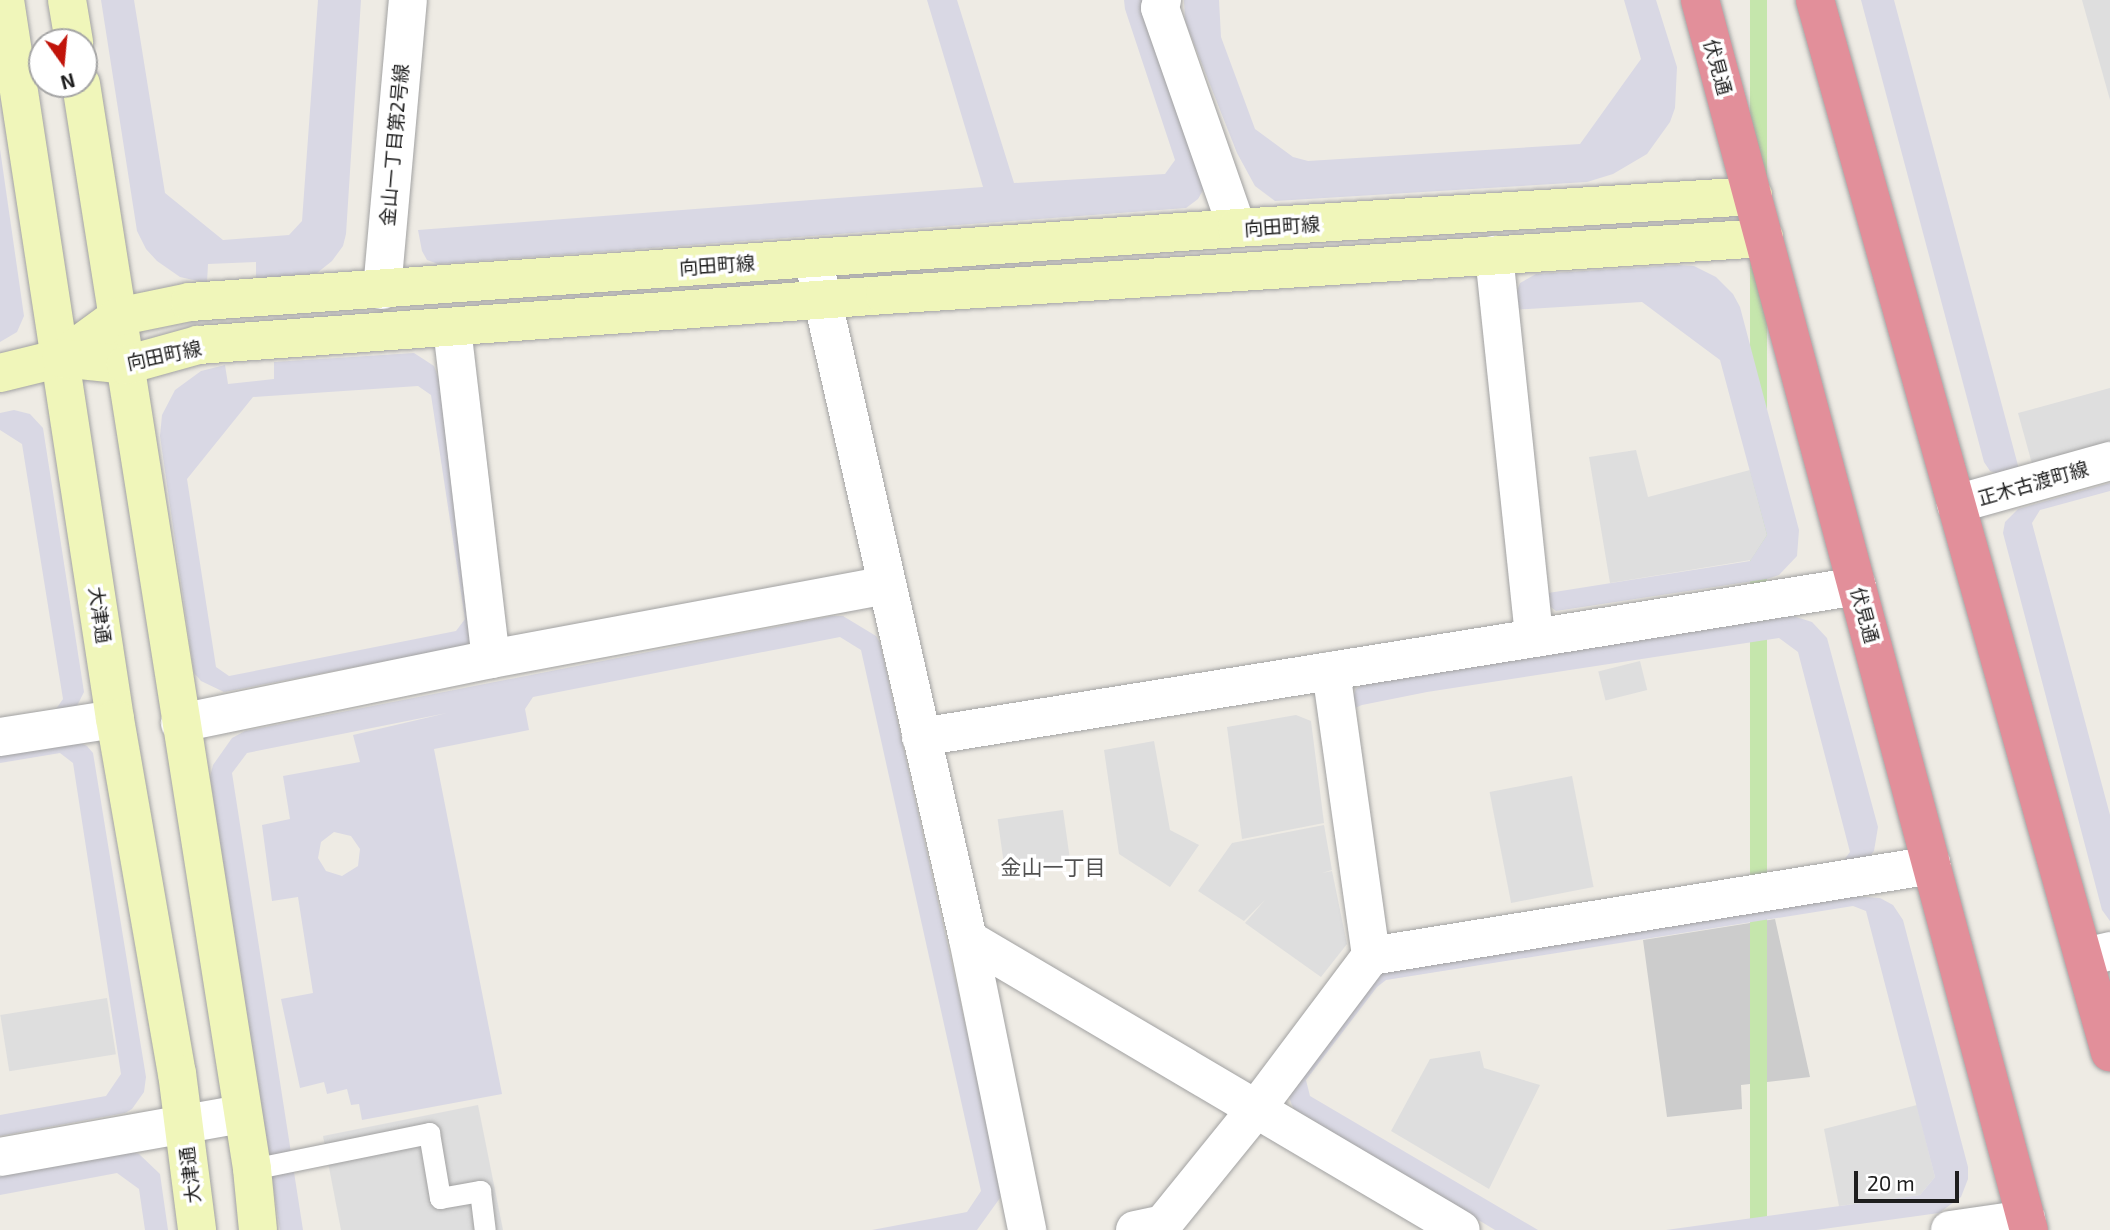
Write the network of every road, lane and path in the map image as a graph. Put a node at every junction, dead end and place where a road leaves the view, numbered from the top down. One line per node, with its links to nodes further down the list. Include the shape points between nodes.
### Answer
1 (67, 0): 7 (street)
2 (408, 0): 14 (street, 金山一丁目第2号線)
3 (1162, 0): 10 (street, via 1160,8)
4 (1700, 0): 9 (highway, 伏見通)
5 (1815, 0): 22 (highway)
6 (5, 15): 18 (street, 大津通)
7 (72, 28)
8 (82, 98): 16 (street)
9 (1753, 196): 10 (street, 向田町線); 11 (highway, 伏見通)
10 (1237, 228): 13 (street, 向田町線)
11 (1764, 237): 12 (street, 向田町線); 24 (highway, 伏見通)
12 (1494, 255): 15 (street, 向田町線); 25 (street)
13 (813, 258): 14 (street, 向田町線); 15 (street)
14 (382, 290): 16 (street, 向田町線, via 190,302)
15 (823, 299): 17 (street, 向田町線); 23 (street)
16 (117, 317): 18 (street, 向田町線); 19 (street)
17 (452, 328): 19 (street, 向田町線, via 198,345); 26 (street)
18 (61, 358): 19 (street, 向田町線); 20 (street); 28 (street, 大津通)
19 (126, 366): 29 (street)
20 (0, 373)
21 (2110, 461): 22 (street, 正木古渡町線)
22 (1956, 504): 34 (highway)
23 (887, 585): 26 (street); 31 (street)
24 (1857, 586): 25 (street); 32 (highway, 伏見通)
25 (1534, 638): 27 (street)
26 (491, 659): 29 (street)
27 (1331, 671): 31 (street); 35 (street)
28 (115, 719): 30 (street); 39 (street, 大津通)
29 (180, 723): 38 (street)
30 (0, 737)
31 (921, 737): 33 (street)
32 (1932, 865): 35 (street); 42 (highway, 伏見通)
33 (968, 939): 37 (street); 46 (street)
34 (2098, 954): 36 (highway)
35 (1371, 956): 37 (street)
36 (2110, 1052)
37 (1256, 1109): 47 (street, via 1163,1224); 48 (street)
38 (242, 1114): 39 (street); 41 (street)
39 (184, 1123): 40 (street); 43 (street, 大津通)
40 (0, 1157)
41 (252, 1169): 44 (street); 45 (lane, via 429,1133 440,1198 480,1191)
42 (2027, 1224): 49 (street)
43 (197, 1230)
44 (258, 1230)
45 (485, 1230)
46 (1027, 1230)
47 (1135, 1230)
48 (1461, 1230)
49 (1950, 1230)

